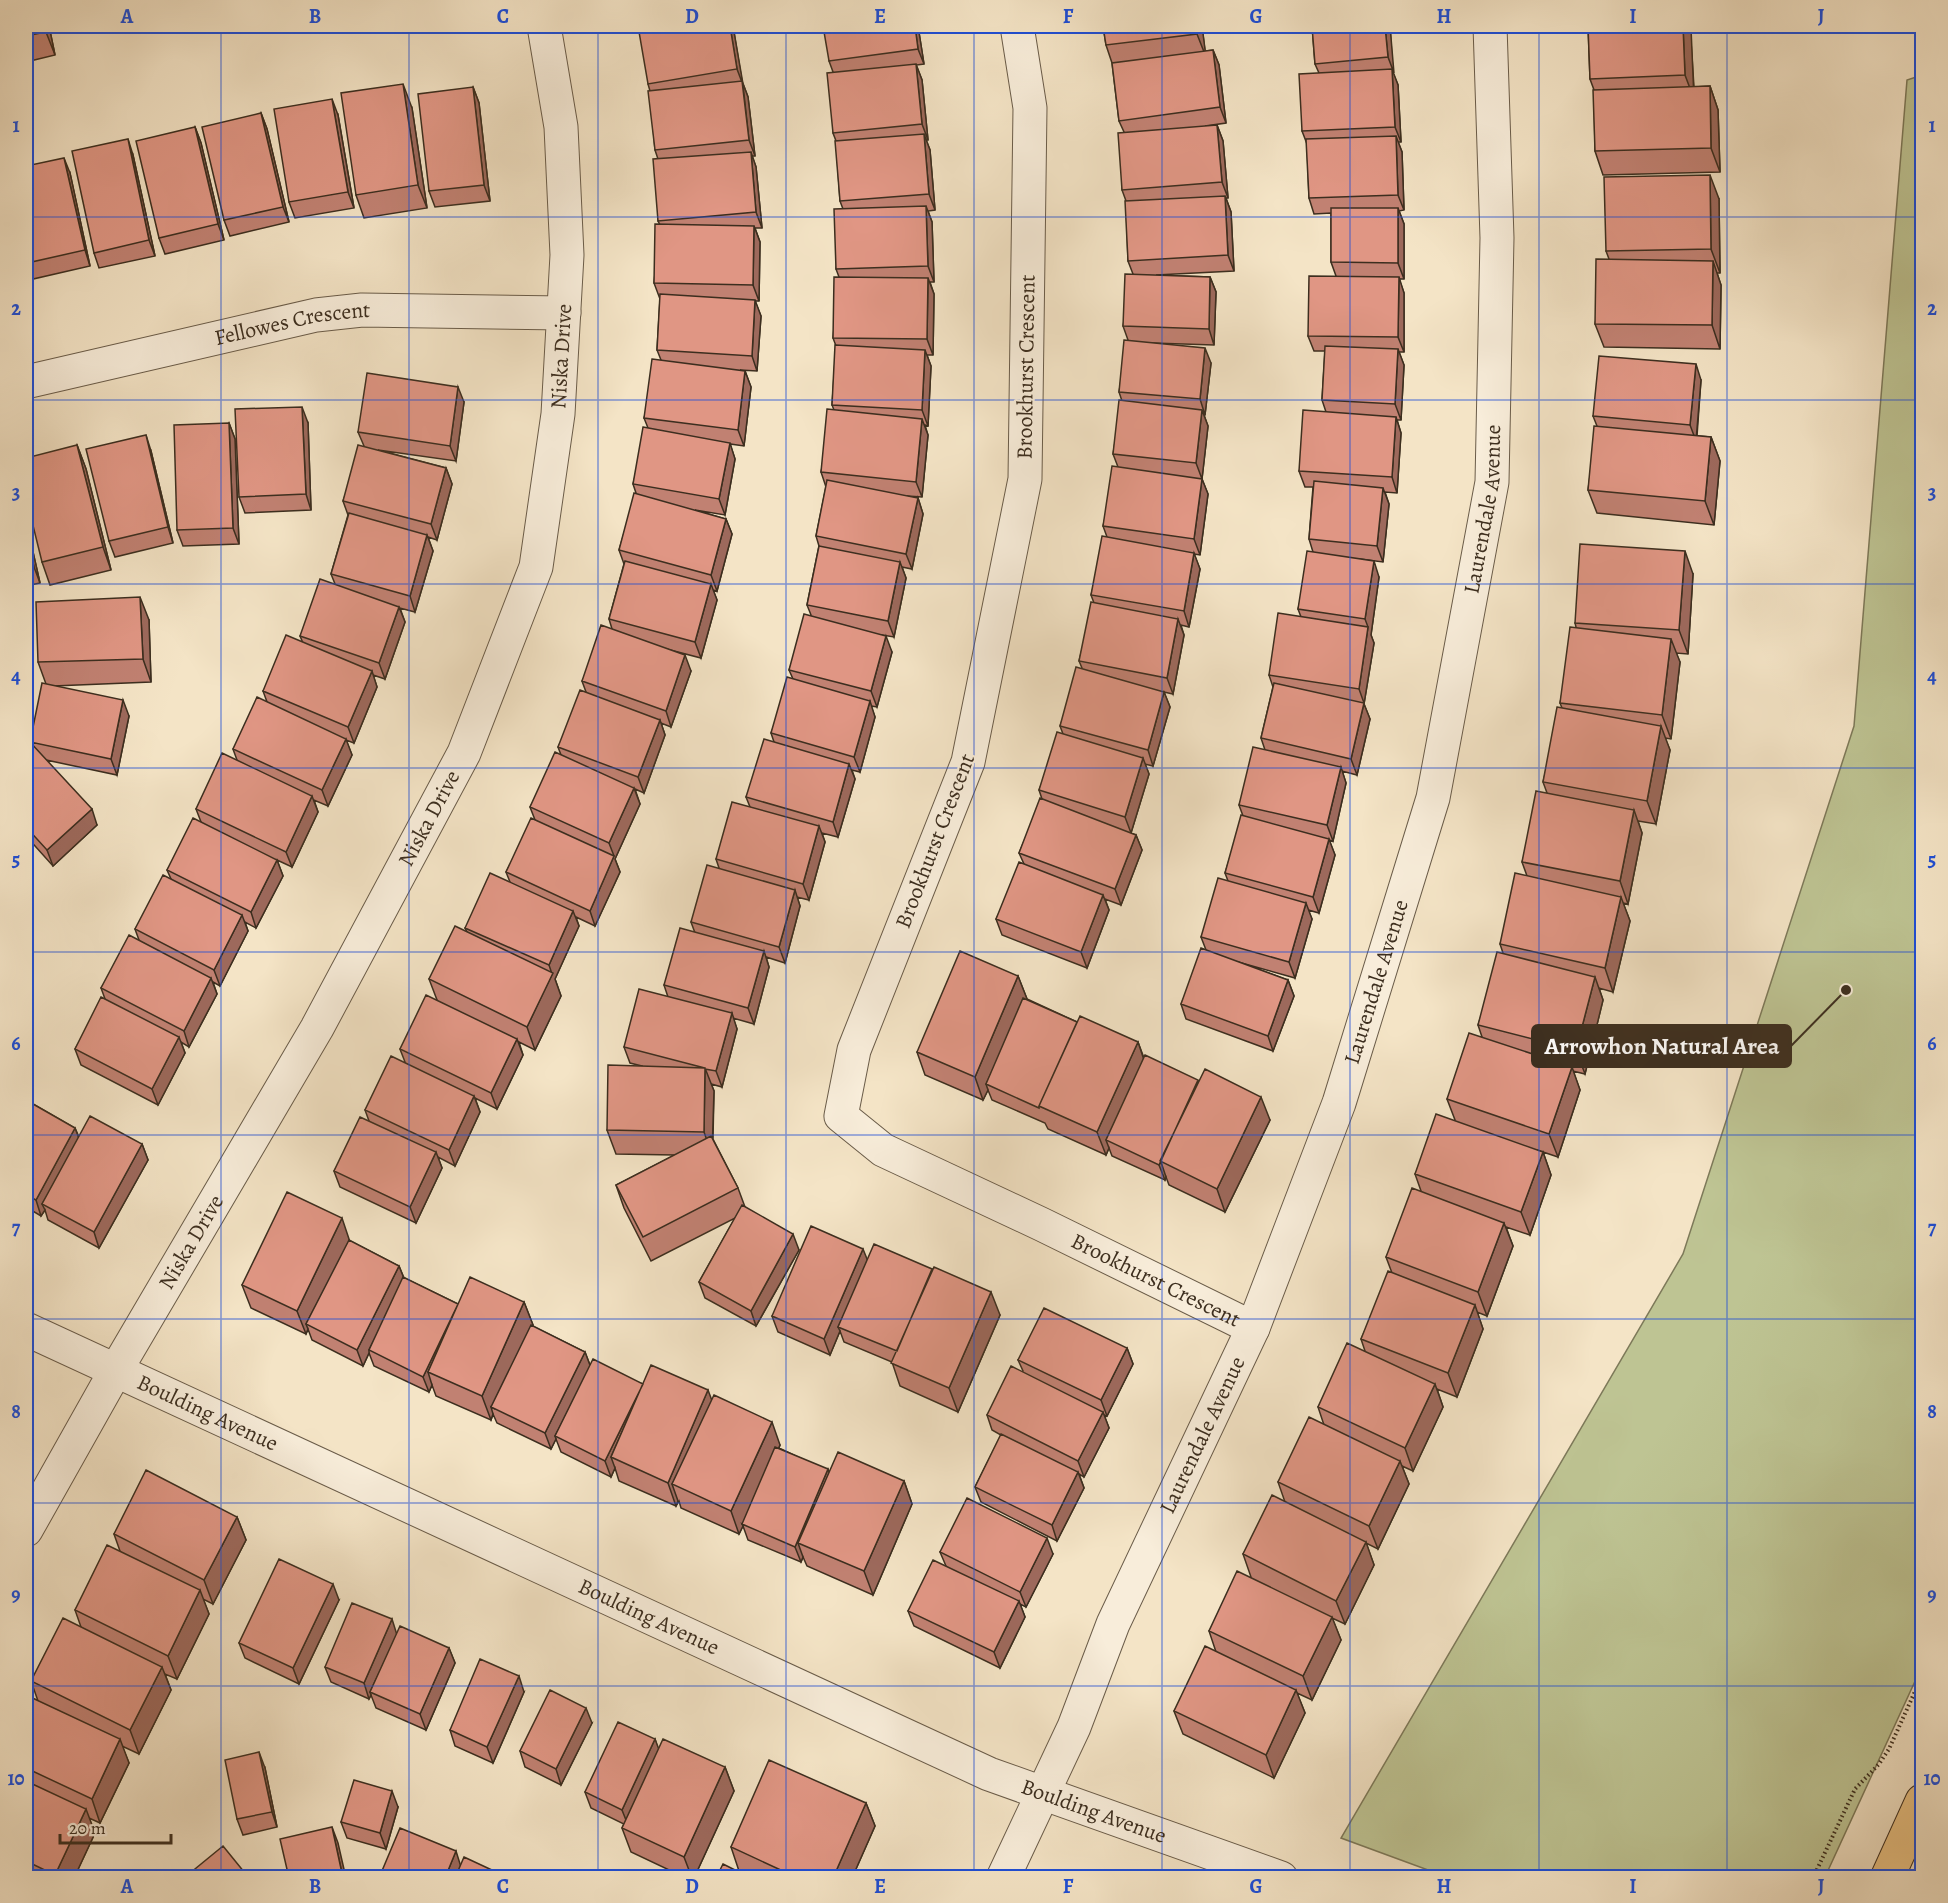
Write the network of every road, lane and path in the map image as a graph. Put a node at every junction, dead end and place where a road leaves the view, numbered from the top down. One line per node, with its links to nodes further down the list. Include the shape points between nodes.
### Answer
1 (544, 26): 4 (street, Niska Drive, via 566,183)
2 (1017, 26): 6 (street, Brookhurst Crescent, via 1030,108 1025,479 968,762 854,1050 841,1116 883,1150)
3 (1490, 26): 6 (street, Laurendale Avenue, via 1497,238 1491,482 1434,798 1339,1103)
4 (564, 313): 5 (street, Fellowes Crescent, via 362,310 316,315); 8 (street, Niska Drive, via 558,414 536,567 464,753 317,1028)
5 (26, 382)
6 (1253, 1328): 11 (street, Laurendale Avenue, via 1113,1624 1074,1727)
7 (26, 1329): 8 (street, Boulding Avenue)
8 (116, 1370): 9 (street, Niska Drive); 11 (street, Boulding Avenue, via 989,1774)
9 (26, 1530)
10 (1923, 1676): 15 (path, via 1889,1749 1866,1780 1854,1789)
11 (1043, 1792): 13 (street, Laurendale Avenue); 14 (street, Boulding Avenue)
12 (1923, 1801): 16 (main road)
13 (1003, 1878)
14 (1281, 1878)
15 (1813, 1878)
16 (1887, 1878)

